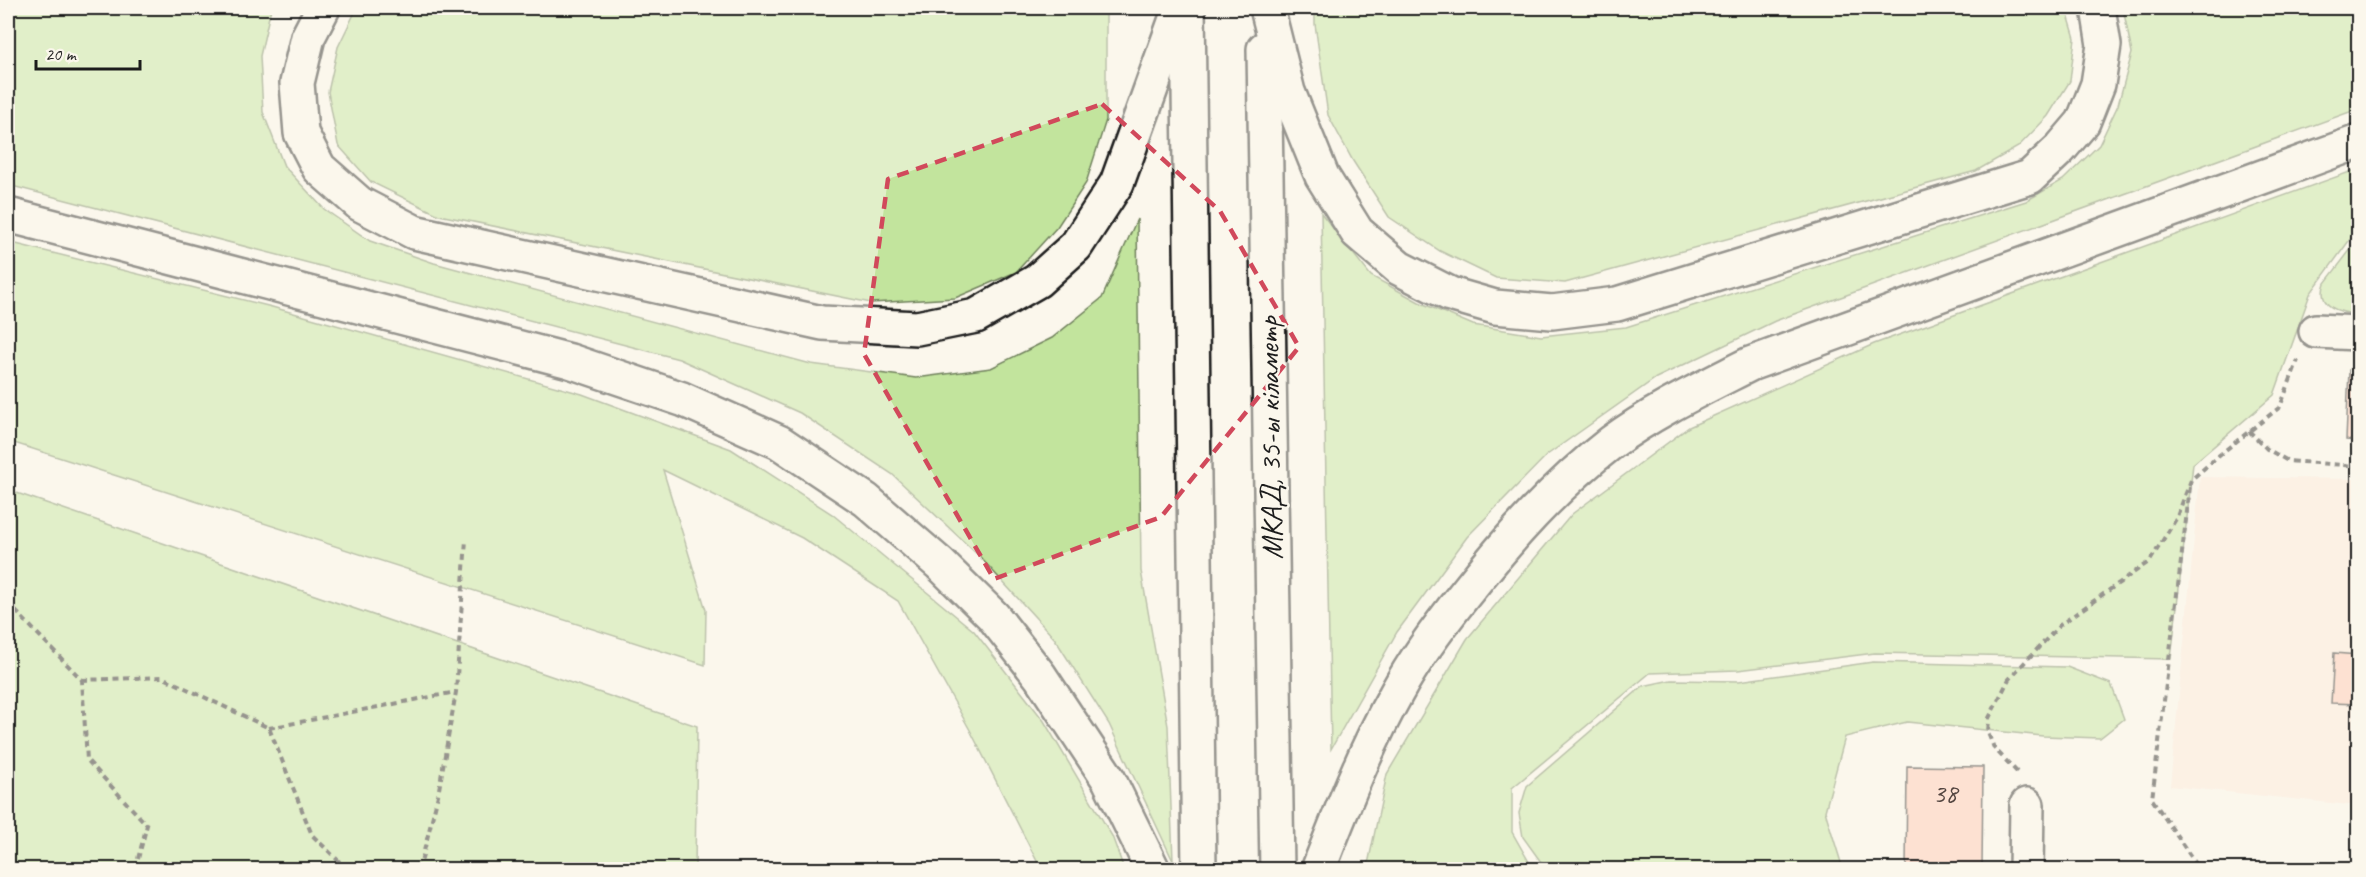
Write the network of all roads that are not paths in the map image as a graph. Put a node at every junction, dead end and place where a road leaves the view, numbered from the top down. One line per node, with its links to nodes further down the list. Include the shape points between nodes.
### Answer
1 (323, 8): 2 (main road, via 308,37 297,83 301,133 319,168 360,204 414,232 810,321 917,328 976,316 1037,281 1076,246 1117,183)
2 (1180, 8)
3 (1188, 8): 12 (main road)
4 (1265, 8): 5 (main road, via 1288,92 1322,176 1357,232 1399,268 1450,294 1495,307 1552,312 1617,304 2030,177 2083,122 2098,84 2104,45); 13 (main road, МКАД, 35-ы кіламетр)
5 (2098, 8)
6 (2358, 142): 14 (main road, via 1750,364 1677,401 1612,442 1547,497 1439,627 1398,690 1365,753)
7 (8, 215): 11 (main road, via 570,361 682,399 779,442 866,500 993,616 1040,676 1109,780)
8 (2316, 331): 9 (main road)
9 (2358, 333)
10 (2027, 805): 15 (main road)
11 (1153, 870)
12 (1199, 870)
13 (1277, 870)
14 (1318, 870)
15 (2026, 870)

